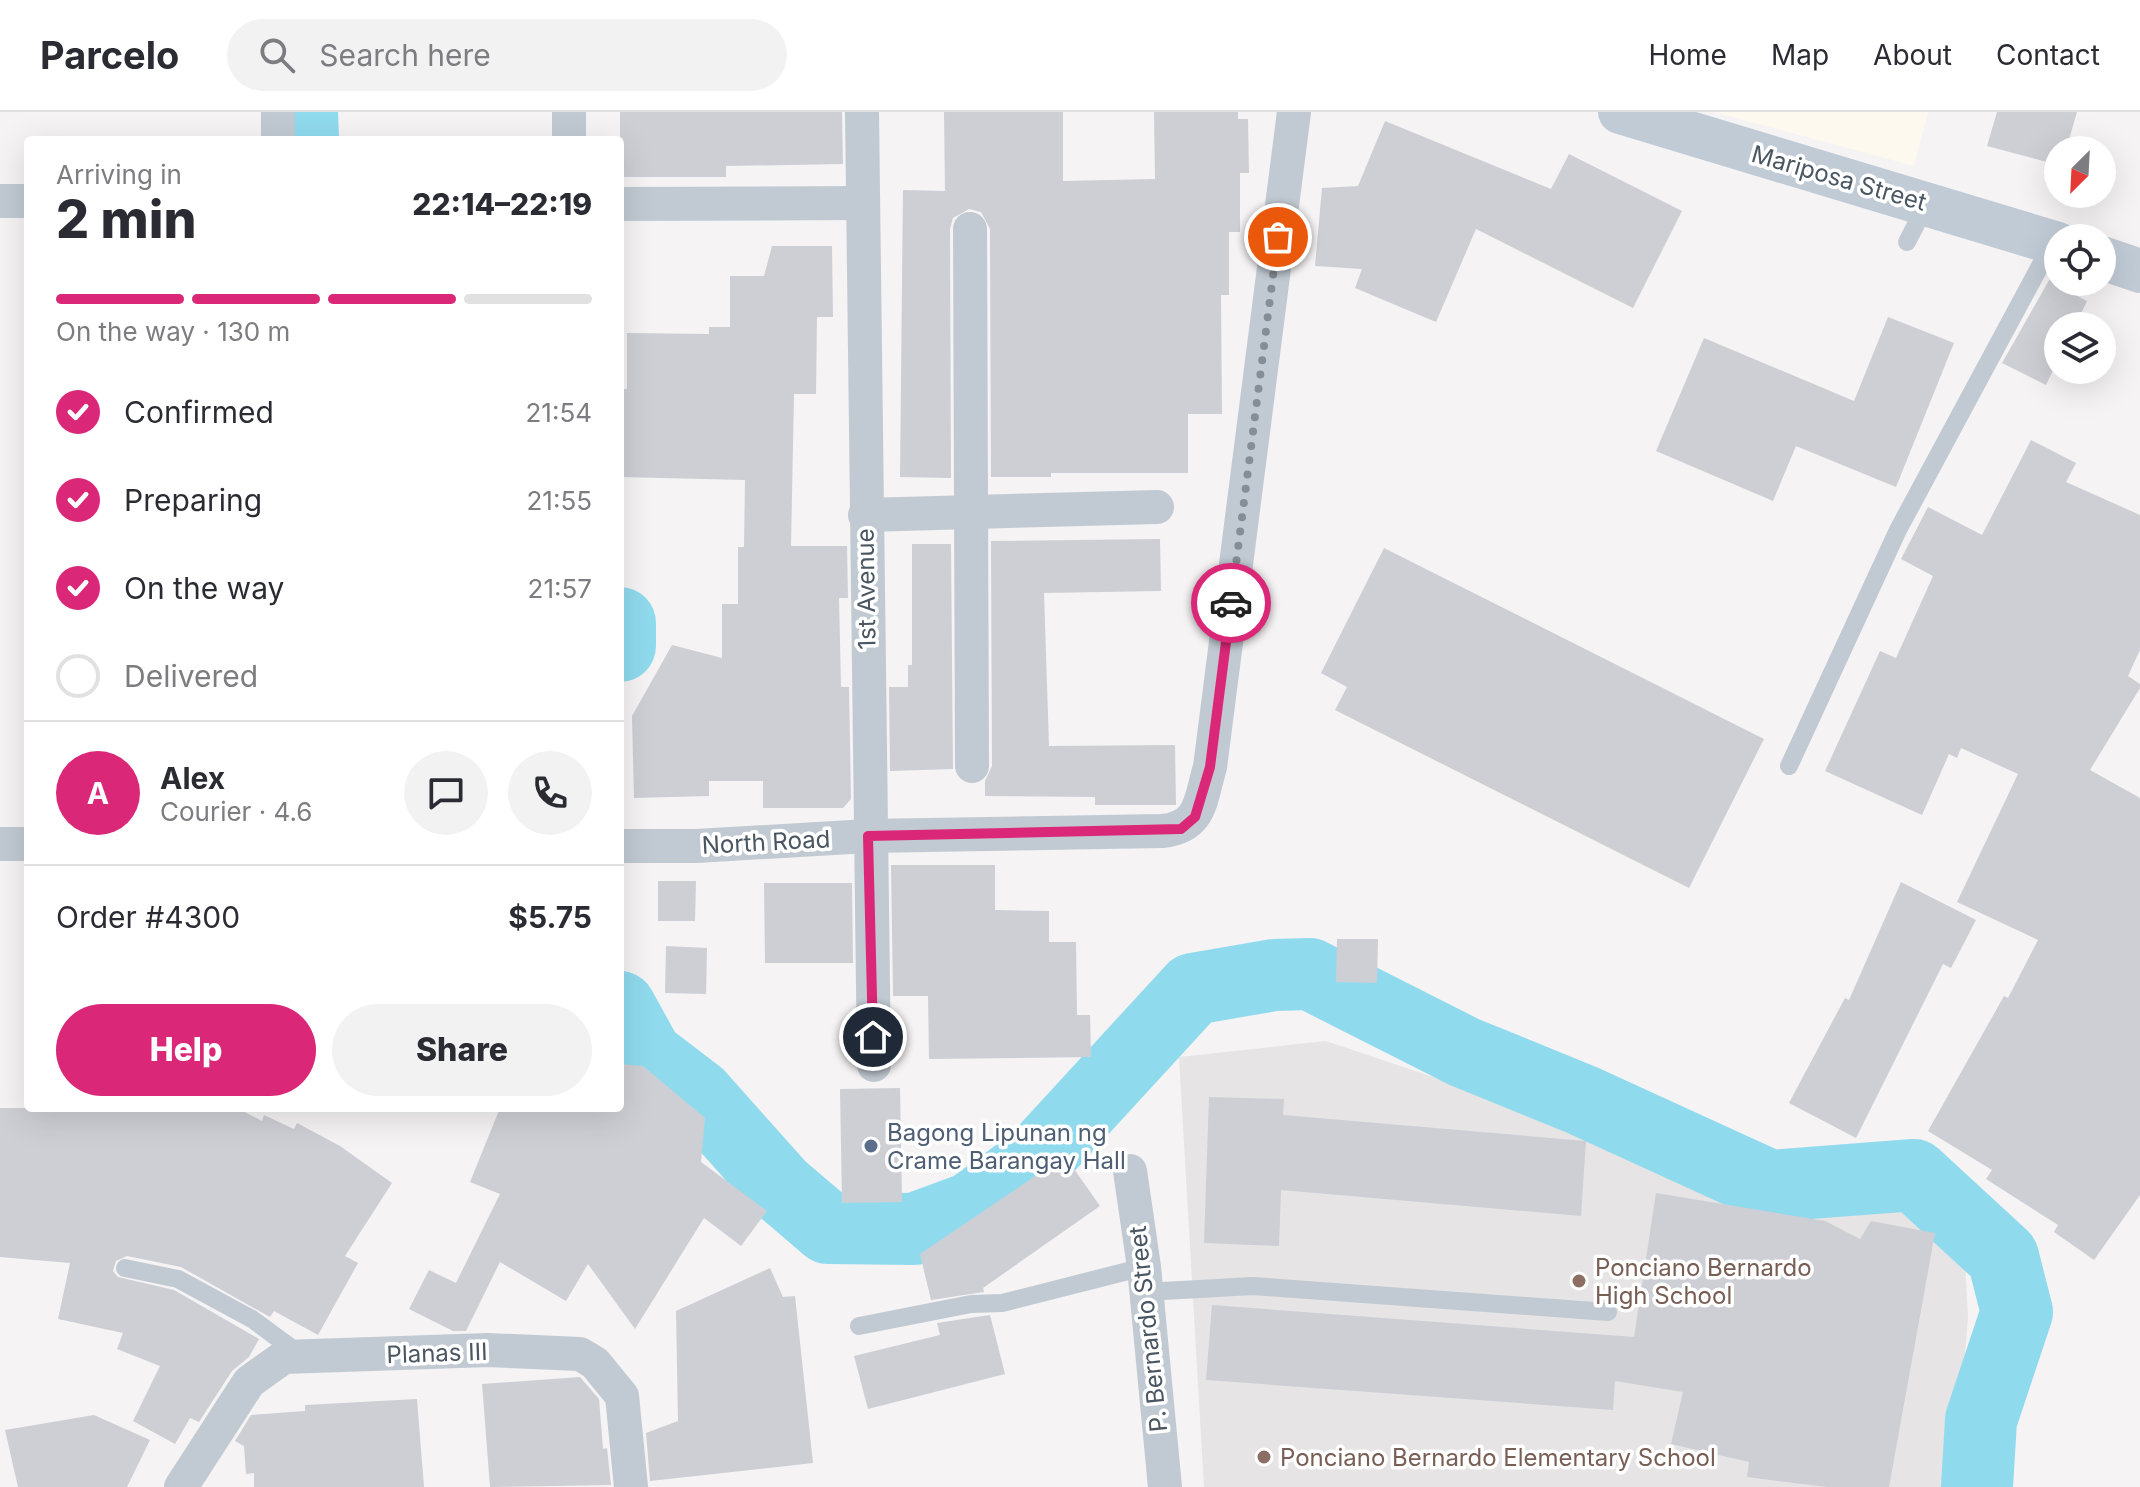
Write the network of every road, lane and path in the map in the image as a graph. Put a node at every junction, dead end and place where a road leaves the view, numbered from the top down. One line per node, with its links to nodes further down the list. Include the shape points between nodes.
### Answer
1 (278, 112): 6 (street)
2 (569, 112): 7 (street)
3 (862, 112): 10 (street, 1st Avenue)
4 (1294, 112): 24 (street, North Road, via 1210,767 1195,817 1181,829 1162,831)
5 (1620, 112): 11 (street, Mariposa Street)
6 (278, 136)
7 (569, 136)
8 (0, 201): 9 (street)
9 (24, 201)
10 (861, 203): 12 (street); 21 (street, 1st Avenue)
11 (1927, 203): 14 (street, Mariposa Street); 15 (lane)
12 (624, 204)
13 (970, 229): 20 (street)
14 (2044, 239)
15 (1907, 242)
16 (2116, 263): 18 (street)
17 (2044, 265): 23 (lane, via 1898,530)
18 (2140, 271)
19 (1157, 507): 20 (street)
20 (972, 510): 21 (street); 22 (street)
21 (865, 515): 24 (street, 1st Avenue)
22 (972, 766)
23 (1789, 766)
24 (868, 836): 27 (street, North Road); 28 (street, 1st Avenue)
25 (0, 844): 26 (street)
26 (24, 844)
27 (624, 846)
28 (874, 1065)
29 (1130, 1171): 31 (street, P. Bernardo Street)
30 (125, 1268): 34 (lane, via 178,1279 252,1319)
31 (1144, 1280): 32 (lane); 33 (lane, via 1099,1275 1002,1303); 37 (street, P. Bernardo Street)
32 (1608, 1312)
33 (859, 1326)
34 (304, 1357): 35 (street, Planas Ⅲ, via 284,1357 249,1382); 36 (street, Planas Ⅲ, via 488,1350 580,1354 595,1363 622,1396)
35 (188, 1476)
36 (631, 1487)
37 (1165, 1487)

